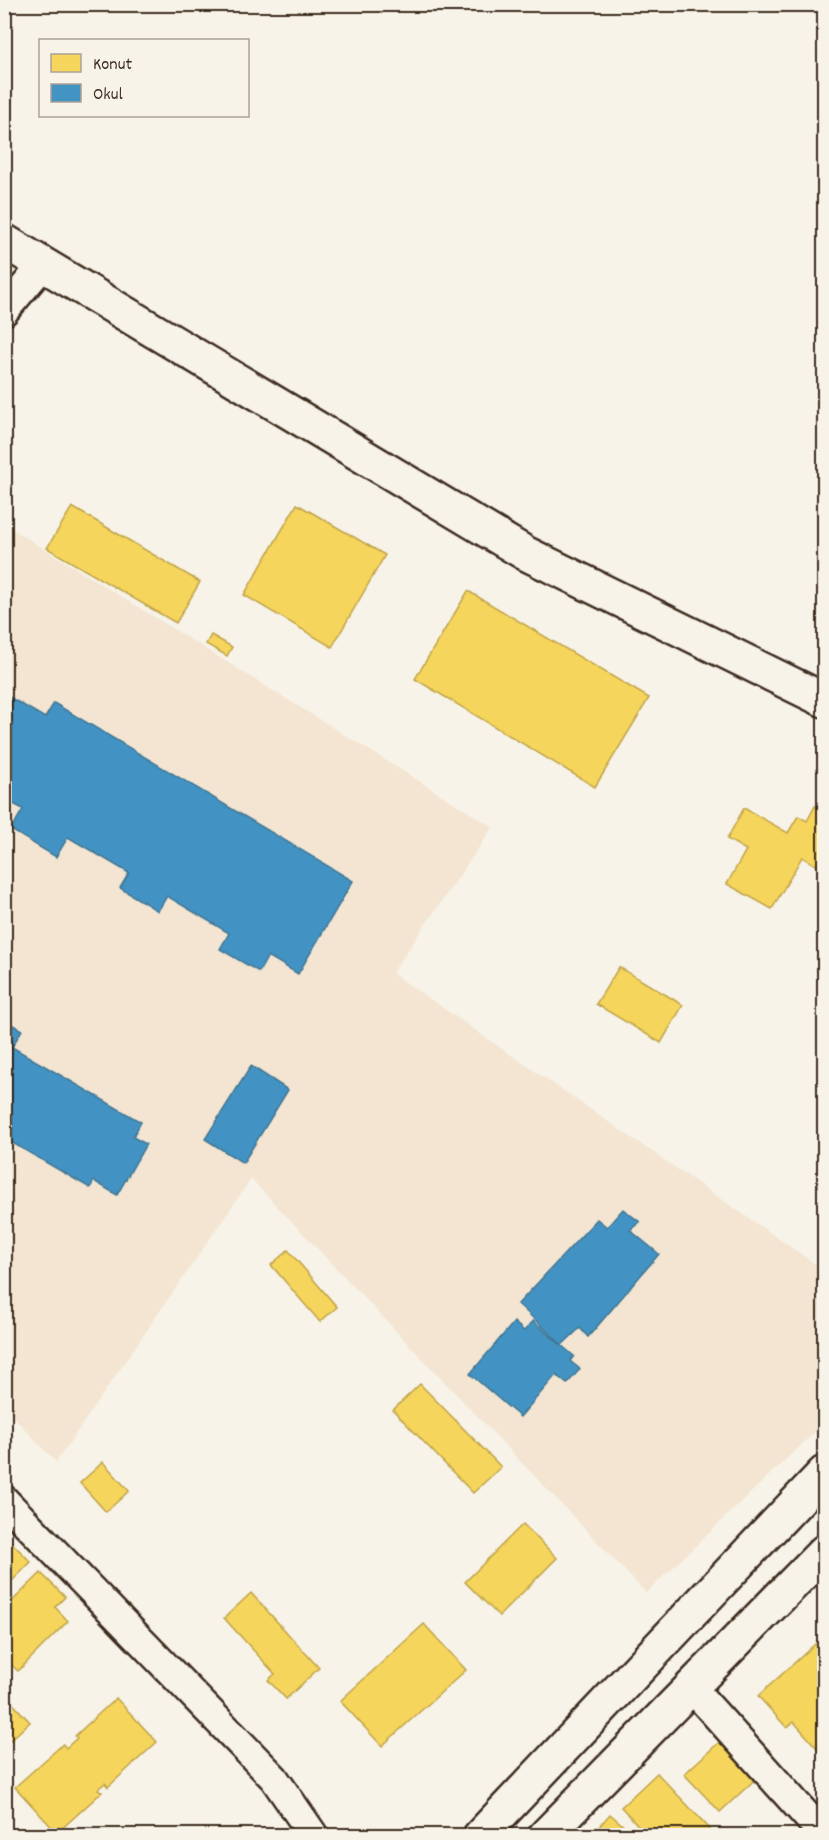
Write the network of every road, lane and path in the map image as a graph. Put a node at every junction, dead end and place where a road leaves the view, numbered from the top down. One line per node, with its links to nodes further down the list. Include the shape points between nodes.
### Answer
1 (4, 241): 2 (main road)
2 (43, 265): 3 (street); 4 (main road, via 525,553)
3 (4, 311)
4 (825, 700)
5 (825, 1473): 11 (main road)
6 (4, 1500): 10 (street, via 274,1778)
7 (825, 1552): 8 (main road)
8 (691, 1687): 9 (street); 12 (main road)
9 (825, 1835)
10 (314, 1836)
11 (480, 1836)
12 (545, 1836)

